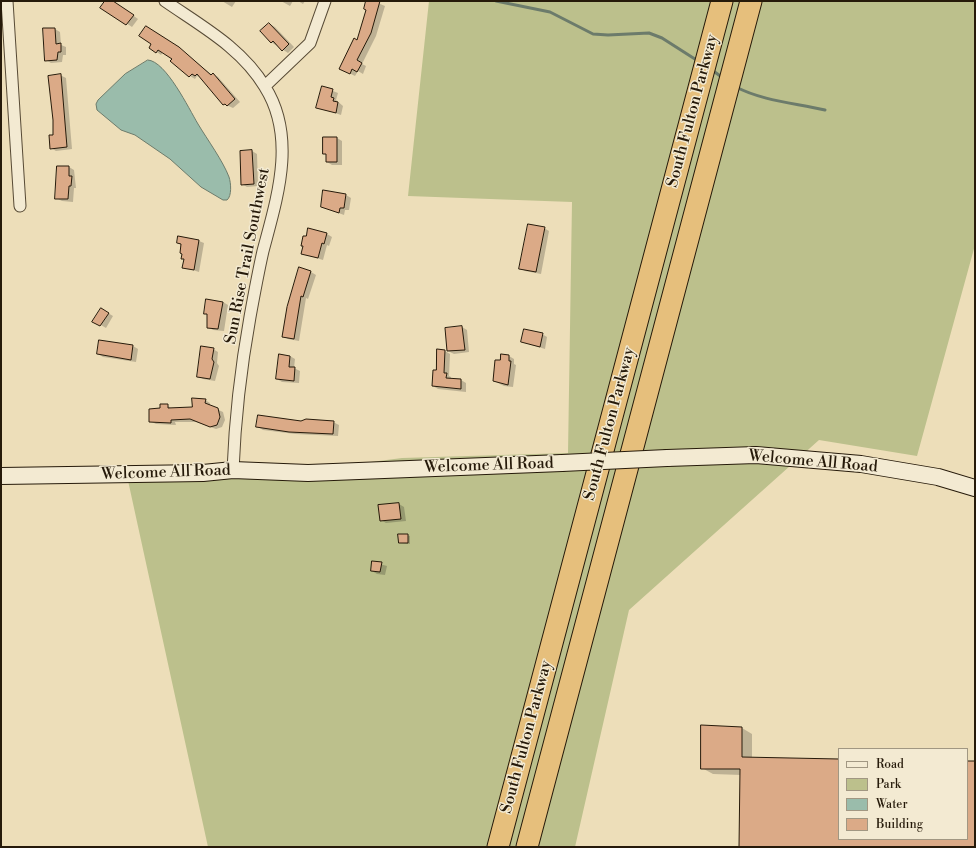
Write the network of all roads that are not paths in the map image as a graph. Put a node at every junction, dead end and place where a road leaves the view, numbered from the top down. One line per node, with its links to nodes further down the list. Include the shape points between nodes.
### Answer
1 (7, 1): 7 (street)
2 (165, 1): 6 (street, Sun Rise Trail Southwest, via 227,44 248,63)
3 (325, 1): 6 (street, via 310,43)
4 (722, 1): 11 (highway, South Fulton Parkway)
5 (751, 1): 12 (highway, South Fulton Parkway)
6 (265, 86): 8 (street, Sun Rise Trail Southwest, via 275,107 282,160 280,183 258,273 250,319 235,432)
7 (20, 206)
8 (233, 470): 9 (street, Welcome All Road, via 203,473); 10 (street, Welcome All Road, bridge, via 308,473 756,455 862,464 938,477)
9 (1, 476)
10 (975, 488)
11 (499, 842)
12 (527, 847)

